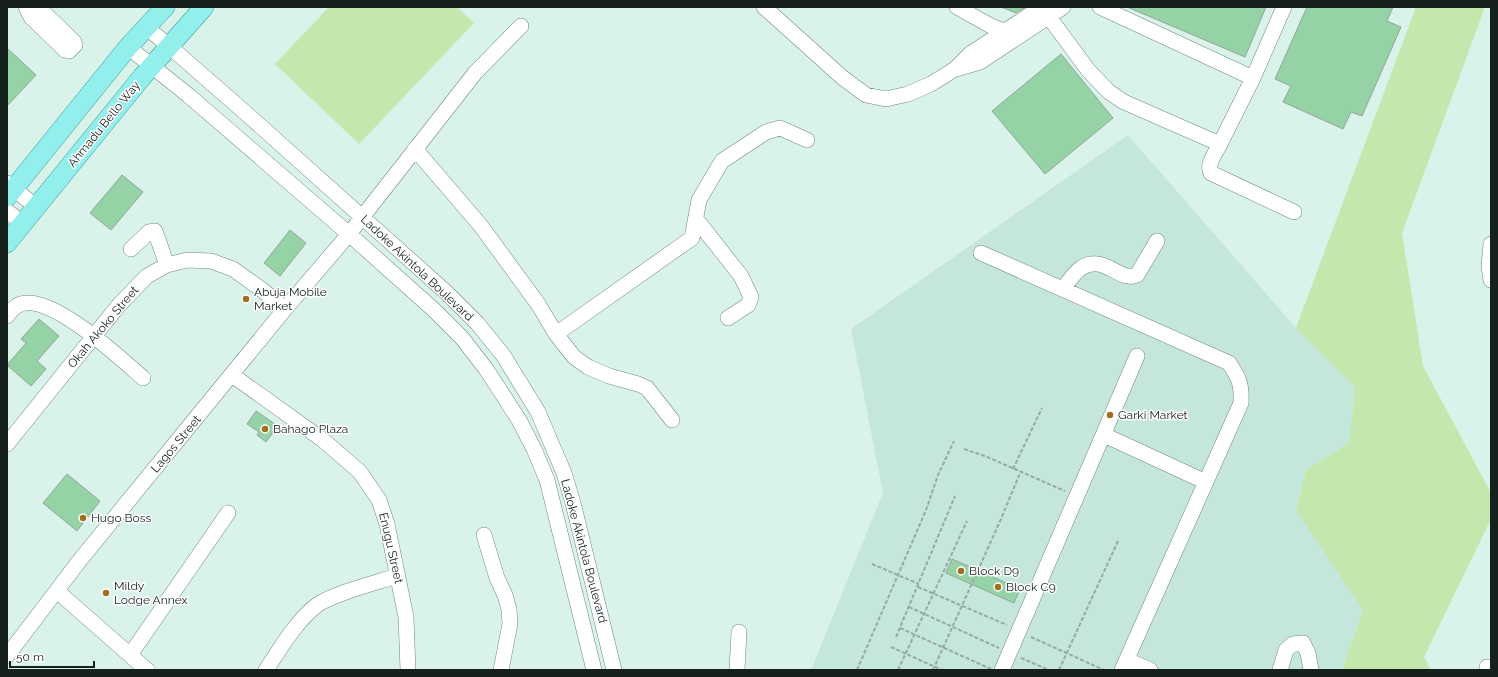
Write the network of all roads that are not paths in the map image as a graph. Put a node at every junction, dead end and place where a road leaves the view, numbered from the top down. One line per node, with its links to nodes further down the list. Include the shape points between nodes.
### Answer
1 (26, 7): 2 (street, via 31,17 69,51 75,45 74,42)
2 (38, 7)
3 (165, 7): 12 (main road)
4 (204, 7): 14 (main road, Ahmadu Bello Way)
5 (764, 7): 13 (street, via 843,78 866,95 886,99 908,94 931,84 955,69 970,54)
6 (957, 7): 13 (street)
7 (1062, 7): 10 (street)
8 (1100, 7): 17 (street)
9 (1284, 7): 17 (street)
10 (1045, 12): 13 (street); 19 (street, via 1088,70 1109,92 1124,102)
11 (521, 26): 20 (street, Lagos Street, via 475,73)
12 (146, 27): 14 (street, Ladoke Akintola Boulevard); 15 (main road)
13 (1011, 34)
14 (169, 46): 16 (main road, Ahmadu Bello Way); 25 (street, Ladoke Akintola Boulevard)
15 (128, 48): 16 (street, Ladoke Akintola Boulevard); 21 (main road)
16 (152, 65): 22 (main road, Ahmadu Bello Way); 28 (street, Ladoke Akintola Boulevard)
17 (1253, 78): 19 (street)
18 (807, 140): 26 (street, via 780,128 766,132 722,162 700,200)
19 (1220, 144): 24 (street, via 1209,164 1211,173)
20 (415, 149): 25 (street, Lagos Street); 40 (street, via 481,226 538,304)
21 (9, 189): 22 (street)
22 (36, 207): 27 (main road, Ahmadu Bello Way)
23 (7, 211): 27 (street)
24 (1294, 212)
25 (362, 216): 28 (street, Lagos Street); 62 (street, Ladoke Akintola Boulevard, via 477,323 503,355 538,412 564,473)
26 (696, 219): 39 (street, via 741,276 751,297 748,304); 40 (street, via 692,238)
27 (23, 224): 30 (main road, Ahmadu Bello Way)
28 (349, 234): 37 (street, Lagos Street); 61 (street, Ladoke Akintola Boulevard, via 462,338 486,369 519,420 547,480)
29 (1157, 241): 36 (street, via 1137,275 1125,276 1108,266 1096,263 1080,269)
30 (7, 243)
31 (1491, 244): 35 (street)
32 (131, 249): 34 (street, via 149,232 155,231)
33 (981, 253): 36 (street)
34 (168, 265): 37 (street, Okah Akoko Street, via 187,260 211,261 233,269); 41 (street, Okah Akoko Street, via 146,276)
35 (1491, 280)
36 (1063, 289): 48 (street, via 1228,363 1238,376 1242,388 1241,403)
37 (285, 309): 43 (street, Lagos Street)
38 (7, 316): 41 (street, via 20,304 32,303 53,310)
39 (728, 318)
40 (556, 334): 45 (street, via 574,357 588,367 647,388)
41 (94, 336): 44 (street); 47 (street, Okah Akoko Street)
42 (1137, 356): 46 (street)
43 (232, 375): 51 (street, Enugu Street, via 323,440 360,472 379,500 388,524); 52 (street, Lagos Street)
44 (143, 378)
45 (672, 420)
46 (1104, 435): 48 (street); 64 (street)
47 (7, 444)
48 (1206, 482): 56 (street)
49 (228, 513): 54 (street)
50 (484, 534): 60 (street, via 496,578 509,609 510,624)
51 (397, 576): 58 (street, via 338,595 318,605 302,618); 59 (street, Enugu Street, via 406,617)
52 (57, 591): 54 (street); 55 (street, Lagos Street)
53 (739, 632): 63 (street)
54 (130, 655): 57 (street)
55 (7, 656)
56 (1124, 665): 65 (street)
57 (147, 670)
58 (266, 670)
59 (408, 670)
60 (501, 670)
61 (594, 670)
62 (614, 670)
63 (737, 670)
64 (1002, 670)
65 (1150, 670)
66 (1280, 670): 67 (street, via 1286,650 1293,644 1303,643)
67 (1311, 670)

